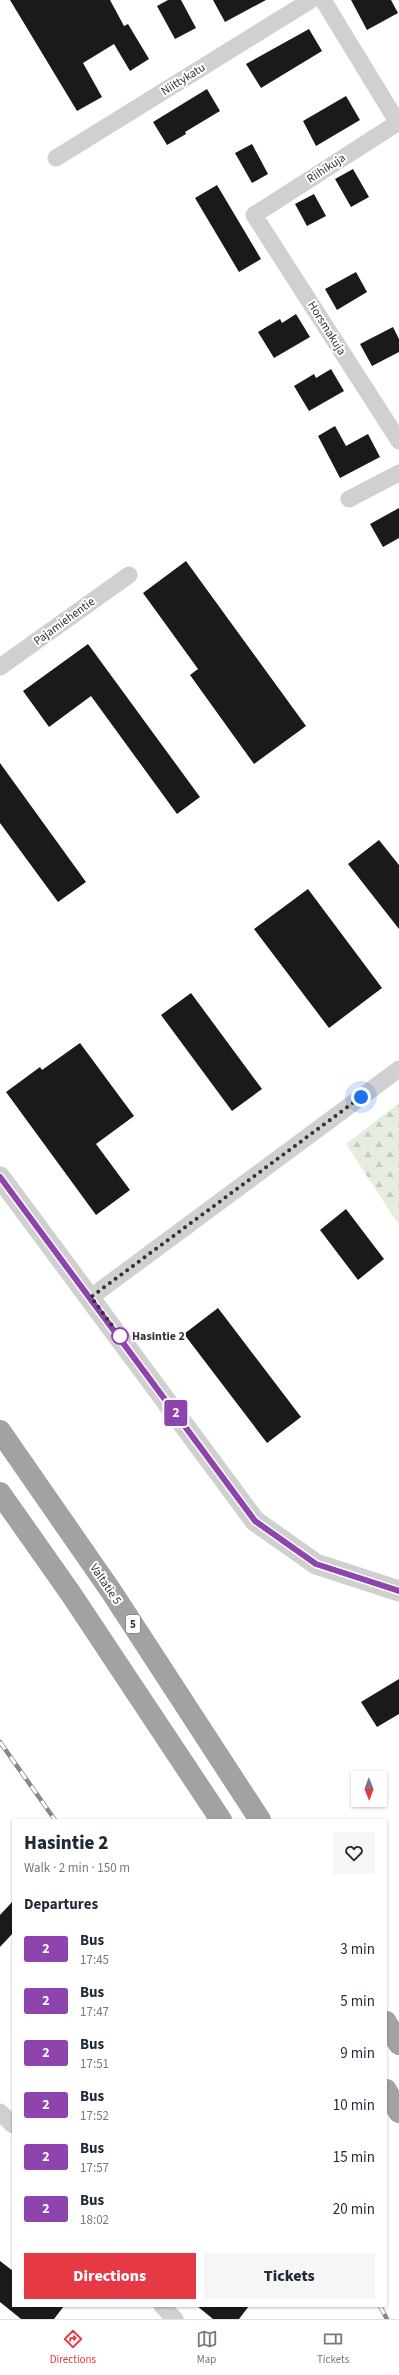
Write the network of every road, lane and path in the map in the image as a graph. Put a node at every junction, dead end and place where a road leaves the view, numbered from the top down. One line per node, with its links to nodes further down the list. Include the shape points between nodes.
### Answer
1 (311, 0): 4 (street, Niittykatu)
2 (323, 0): 3 (street)
3 (398, 122): 5 (street, Riihikuja)
4 (56, 158)
5 (254, 215): 6 (street, Horsmakuja)
6 (399, 441)
7 (399, 473): 8 (street)
8 (349, 499)
9 (128, 575): 10 (street, Pajamiehentie)
10 (0, 667)
11 (399, 1069): 13 (street)
12 (0, 1177): 13 (street)
13 (91, 1297): 16 (street, via 255,1521 316,1564)
14 (0, 1431): 18 (highway, Valtatie 5 / 5, via 111,1591)
15 (0, 1493): 17 (highway)
16 (399, 1591)
17 (220, 1819)
18 (259, 1819)
19 (387, 2024): 20 (highway)
20 (399, 2044)
21 (387, 2092): 23 (highway)
22 (0, 2112): 24 (street)
23 (399, 2112)
24 (12, 2124)
25 (163, 2307): 26 (street)
26 (175, 2319)

